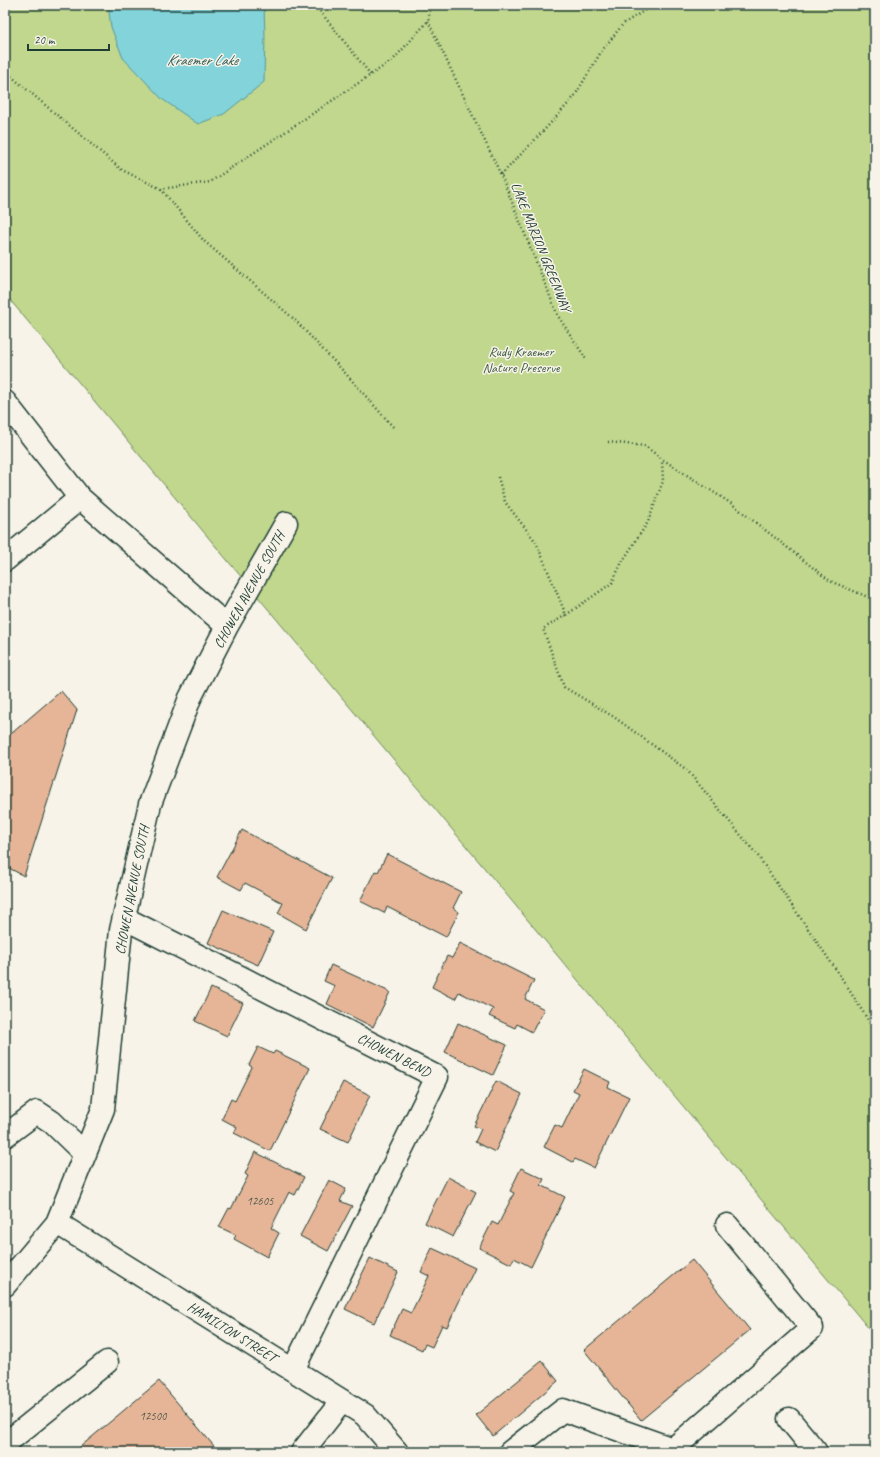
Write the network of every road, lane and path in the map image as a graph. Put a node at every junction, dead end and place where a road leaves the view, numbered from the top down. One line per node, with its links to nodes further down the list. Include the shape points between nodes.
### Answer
1 (315, 5): 6 (path)
2 (431, 5): 4 (path)
3 (653, 5): 7 (path, LAKE MARION GREENWAY, via 622,24 601,52 574,97)
4 (428, 21): 6 (path, via 394,60); 7 (path)
5 (5, 71): 8 (path, via 122,170)
6 (371, 75): 8 (path, via 210,182)
7 (501, 175): 9 (path, LAKE MARION GREENWAY, via 558,316)
8 (161, 189): 11 (path, via 204,241 294,319)
9 (586, 359)
10 (5, 402): 15 (street)
11 (395, 429)
12 (608, 442): 13 (path, via 645,446)
13 (662, 459): 18 (path, via 732,504 830,581); 19 (path, via 663,481 648,522 622,562 612,583)
14 (498, 477): 19 (path, via 505,502 536,542)
15 (80, 498): 17 (street); 20 (street)
16 (286, 522): 20 (street, CHOWEN AVENUE SOUTH)
17 (5, 560)
18 (875, 600)
19 (566, 615): 22 (path, via 543,630 564,687 614,717 687,770 758,856)
20 (227, 626): 21 (street, CHOWEN AVENUE SOUTH, via 190,698 150,804)
21 (124, 918): 24 (street, CHOWEN AVENUE SOUTH, via 104,1109); 29 (street, CHOWEN BEND, via 437,1077)
22 (875, 1031)
23 (5, 1136): 24 (street, via 37,1112 52,1122)
24 (85, 1154): 25 (street, CHOWEN AVENUE SOUTH)
25 (57, 1223): 27 (street, CHOWEN AVENUE SOUTH); 29 (street, HAMILTON STREET)
26 (728, 1225): 35 (street, via 812,1328 673,1449 563,1410)
27 (5, 1285)
28 (107, 1362): 32 (street)
29 (293, 1370): 30 (street, HAMILTON STREET)
30 (342, 1401): 33 (street); 34 (street, HAMILTON STREET, via 365,1415)
31 (789, 1419): 36 (street)
32 (5, 1444)
33 (302, 1452)
34 (397, 1452)
35 (510, 1452)
36 (816, 1452)

